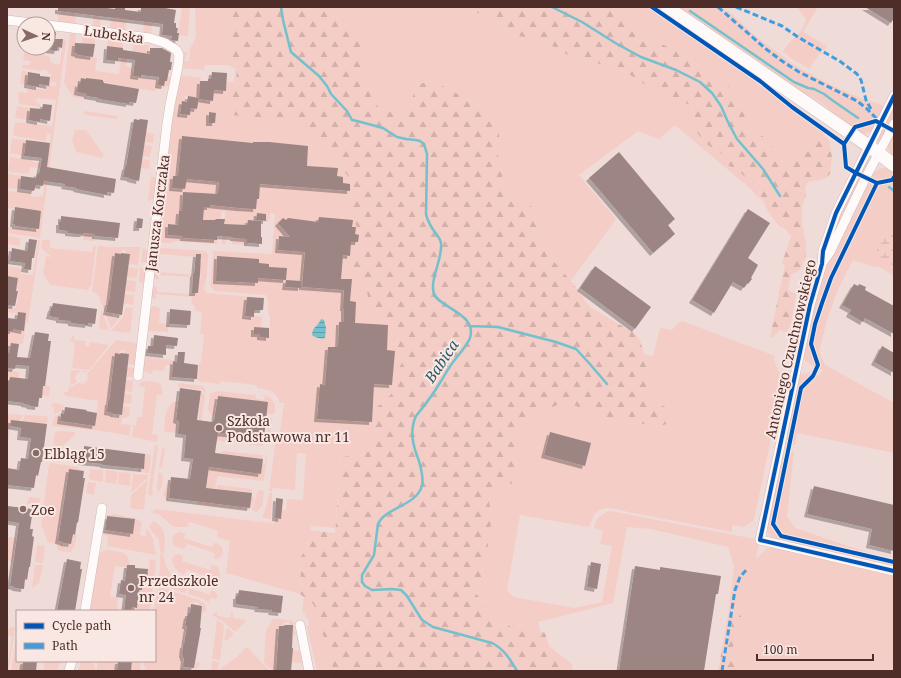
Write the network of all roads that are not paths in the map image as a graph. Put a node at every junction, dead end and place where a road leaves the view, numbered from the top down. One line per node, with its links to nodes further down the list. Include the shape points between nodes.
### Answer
1 (667, 7): 6 (street)
2 (56, 26): 3 (street, Lubelska, via 150,38 165,43)
3 (177, 51): 8 (street, Janusza Korczaka, via 179,59 168,114)
4 (894, 96): 6 (street)
5 (894, 124): 6 (street)
6 (874, 149): 7 (street); 10 (street, Antoniego Czuchnowskiego, via 866,177 822,264 810,305 760,540)
7 (894, 165)
8 (138, 376)
9 (102, 508): 11 (street)
10 (894, 571)
11 (85, 610)
12 (300, 625): 13 (street)
13 (309, 671)

